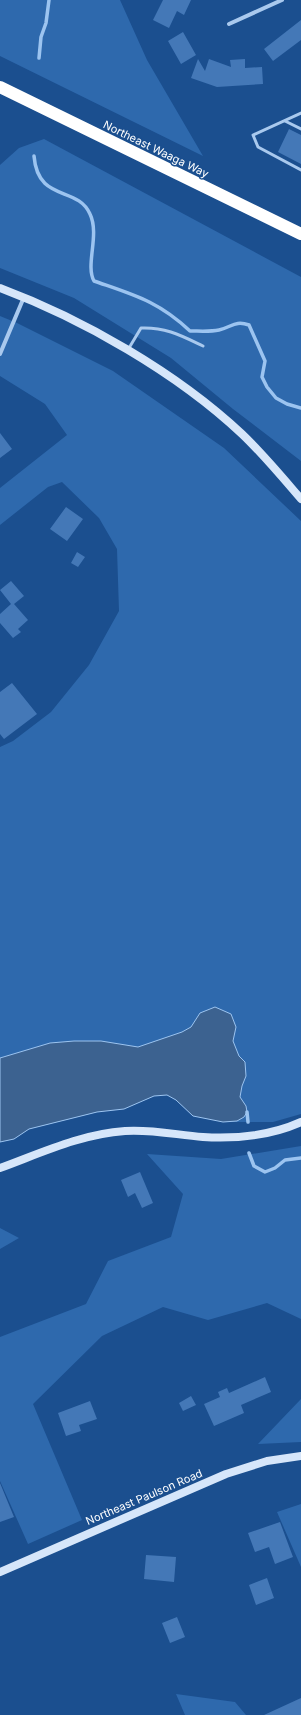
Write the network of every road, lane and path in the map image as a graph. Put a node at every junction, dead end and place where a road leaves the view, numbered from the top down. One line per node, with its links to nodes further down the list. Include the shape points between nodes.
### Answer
1 (282, 0): 2 (street)
2 (229, 24)
3 (0, 87): 8 (highway, Northeast Waaga Way)
4 (301, 113): 5 (lane)
5 (284, 121): 6 (lane); 7 (lane, via 253,135 258,147)
6 (301, 129)
7 (301, 170)
8 (301, 234)
9 (0, 288): 10 (main road)
10 (25, 297): 12 (main road); 13 (street)
11 (203, 346): 12 (lane, via 156,327 141,328)
12 (128, 350): 14 (main road, via 222,416 261,453)
13 (0, 354)
14 (301, 499)
15 (301, 1122): 16 (main road, via 269,1133 245,1137 203,1137 140,1130 108,1133 72,1141)
16 (0, 1168)
17 (301, 1456): 18 (main road, Northeast Paulson Road, via 268,1461 226,1474)
18 (0, 1572)

